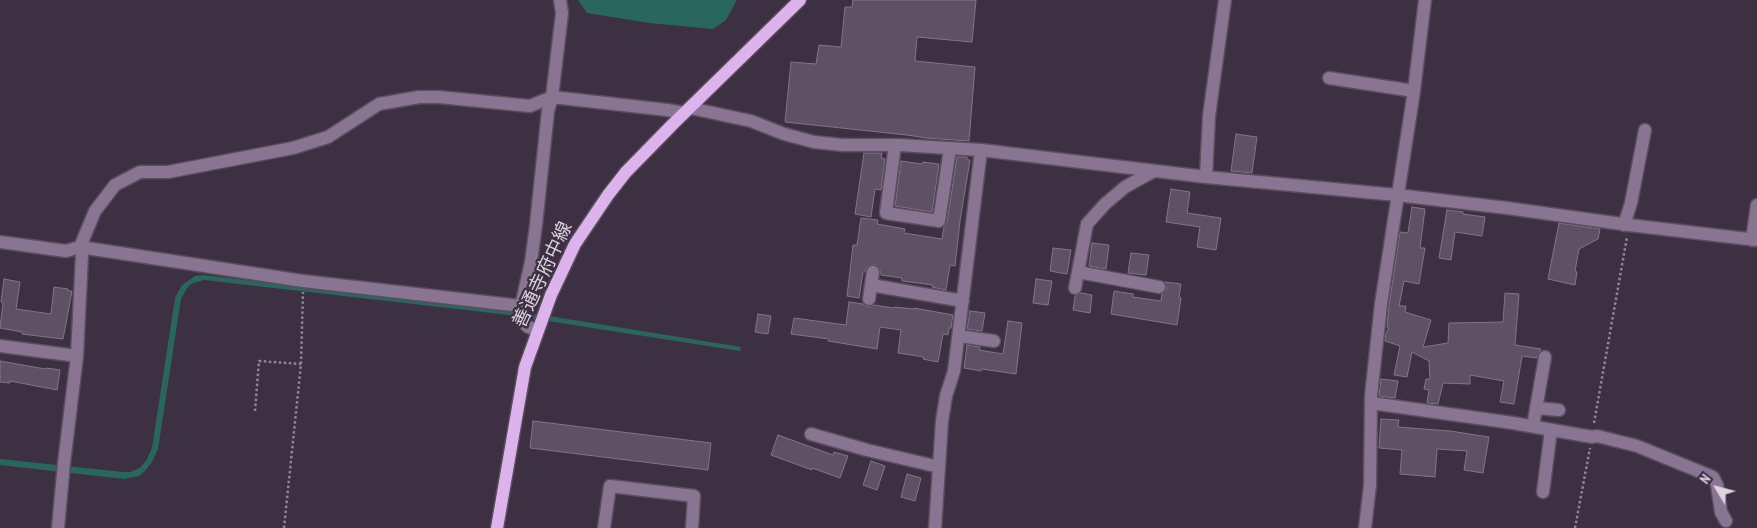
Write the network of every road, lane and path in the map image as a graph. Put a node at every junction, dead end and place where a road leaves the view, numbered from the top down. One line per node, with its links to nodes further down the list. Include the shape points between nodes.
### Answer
1 (560, 0): 7 (street, via 562,13)
2 (800, 0): 8 (main road, 善通寺府中線)
3 (1225, 0): 14 (street, via 1209,116)
4 (1425, 0): 6 (street)
5 (1329, 78): 6 (street)
6 (1414, 91): 15 (street)
7 (552, 97): 8 (street); 20 (street, via 530,106 439,97 379,104 328,137 293,148 168,172 140,172 114,185 96,211); 29 (street, via 534,243)
8 (687, 111): 10 (street, via 751,121 814,142); 30 (main road, 善通寺府中線, via 626,172 590,220 575,244)
9 (1645, 130): 17 (street)
10 (895, 145): 11 (street); 11 (street, via 886,213 939,221)
11 (950, 148): 12 (street)
12 (981, 150): 13 (street); 28 (street)
13 (1154, 171): 14 (street); 22 (street, via 1125,187 1087,224)
14 (1206, 178): 15 (street)
15 (1397, 195): 17 (street); 37 (street)
16 (1757, 205): 18 (street)
17 (1626, 225): 18 (street); 44 (path)
18 (1754, 240)
19 (0, 242): 20 (street, via 66,251)
20 (80, 247): 29 (street, via 303,281); 34 (street)
21 (872, 272): 23 (street)
22 (1078, 272): 24 (street); 25 (street)
23 (871, 285): 27 (street); 28 (street)
24 (1159, 287)
25 (1075, 288)
26 (303, 296): 36 (path)
27 (869, 299)
28 (963, 302): 31 (street)
29 (521, 306): 30 (street, via 523,322)
30 (537, 330): 50 (main road, 善通寺府中線, via 525,366)
31 (959, 336): 32 (street); 45 (street, via 942,421)
32 (994, 341)
33 (0, 346): 34 (street)
34 (77, 356): 48 (street)
35 (1545, 357): 38 (street)
36 (301, 364): 40 (path, via 260,361); 49 (path)
37 (1371, 403): 41 (street); 54 (street, via 1370,485)
38 (1536, 408): 39 (street); 41 (street)
39 (1559, 410)
40 (255, 412)
41 (1533, 426): 42 (street)
42 (1551, 430): 44 (street); 46 (street)
43 (811, 434): 45 (street)
44 (1592, 437): 47 (street, via 1637,446 1713,477); 55 (path)
45 (939, 467): 53 (street)
46 (1543, 492)
47 (1726, 521)
48 (58, 528)
49 (284, 528)
50 (497, 528)
51 (604, 528): 52 (street, via 610,486 694,496)
52 (692, 528)
53 (935, 528)
54 (1365, 528)
55 (1575, 528)

